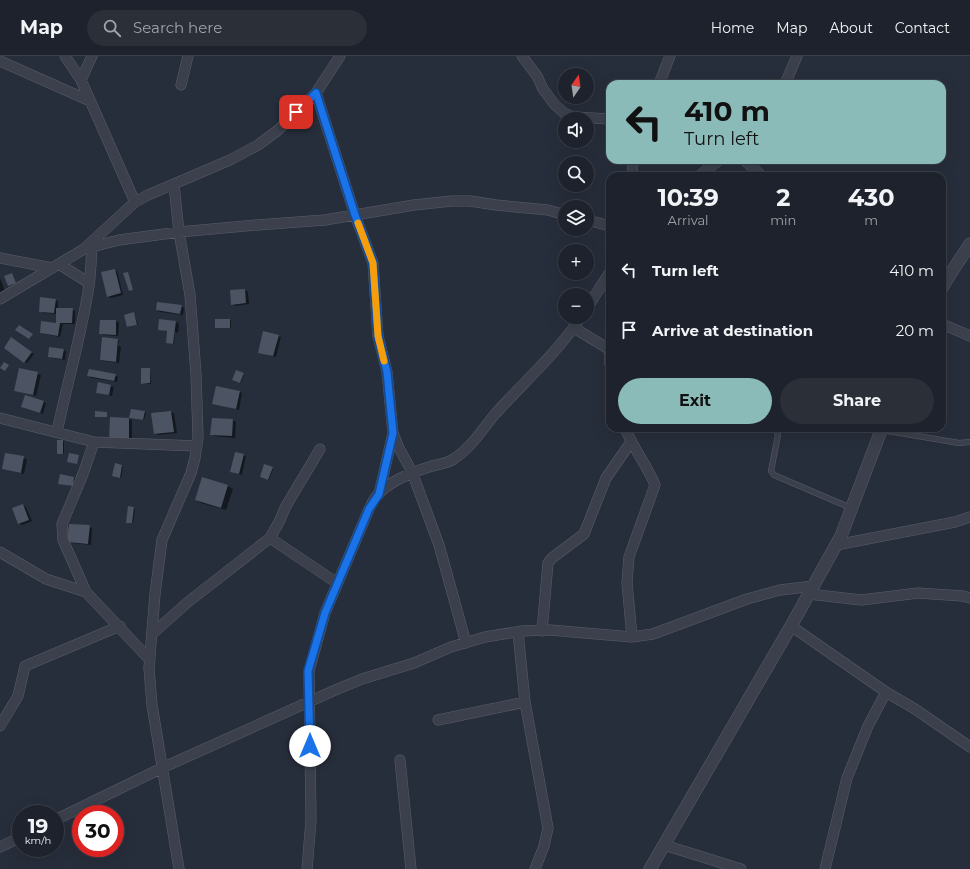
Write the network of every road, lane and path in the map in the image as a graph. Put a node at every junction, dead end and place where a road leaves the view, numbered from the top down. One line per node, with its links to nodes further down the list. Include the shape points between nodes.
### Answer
1 (65, 56): 9 (street)
2 (92, 56): 9 (street)
3 (188, 56): 12 (street)
4 (340, 56): 13 (street)
5 (522, 56): 15 (street, via 555,105 564,113 573,117)
6 (670, 56): 10 (street)
7 (796, 56): 11 (street)
8 (0, 62): 14 (street)
9 (81, 80): 14 (street)
10 (661, 80)
11 (787, 80)
12 (180, 85)
13 (316, 93): 20 (street, via 277,131 258,145); 23 (street)
14 (90, 102): 21 (street)
15 (606, 119)
16 (714, 164): 18 (street)
17 (748, 164): 19 (street)
18 (704, 172)
19 (758, 172)
20 (174, 185): 21 (street); 26 (street)
21 (135, 202): 28 (street)
22 (558, 213): 23 (street, via 470,201 452,201)
23 (355, 215): 26 (street, via 325,220); 47 (street, via 373,263 378,336 387,372)
24 (594, 222): 25 (street)
25 (606, 225)
26 (179, 232): 28 (street, via 119,240); 51 (street, via 190,303 196,374)
27 (970, 244): 32 (street)
28 (88, 249): 30 (street); 33 (street)
29 (0, 258): 30 (street)
30 (56, 266): 33 (street); 35 (street)
31 (606, 278): 34 (street)
32 (946, 281)
33 (89, 283): 42 (street)
34 (594, 297)
35 (0, 299)
36 (577, 324): 38 (street)
37 (946, 326): 39 (street)
38 (574, 328): 40 (street); 53 (street, via 555,352 455,459)
39 (970, 336)
40 (606, 347)
41 (0, 418): 42 (street)
42 (57, 432): 48 (street)
43 (627, 432): 49 (street)
44 (777, 432): 55 (lane, via 771,471 774,475)
45 (880, 432): 55 (street)
46 (898, 432): 50 (lane, via 959,443)
47 (393, 433): 53 (street); 54 (street)
48 (94, 442): 51 (street); 62 (street, via 62,524 63,540)
49 (631, 442): 66 (street, via 606,478 584,534 548,563); 69 (street, via 655,485 629,557 627,583)
50 (970, 442)
51 (197, 446): 68 (street, via 192,473 162,540)
52 (320, 449): 57 (street)
53 (412, 472): 54 (street); 70 (street, via 441,551)
54 (379, 494): 60 (street, via 369,509)
55 (851, 508): 58 (street)
56 (970, 517): 58 (street)
57 (270, 538): 60 (street); 68 (street, via 188,602)
58 (836, 545): 61 (street)
59 (0, 552): 62 (street, via 46,579)
60 (337, 583): 73 (street, via 325,613 308,671)
61 (811, 590): 63 (street, via 837,598 861,600 918,593); 65 (street); 69 (street, via 780,590 747,599 653,634)
62 (86, 592): 64 (street)
63 (970, 598)
64 (120, 626): 71 (street); 76 (street, via 25,666 18,696)
65 (791, 626): 72 (street); 82 (street)
66 (542, 630): 67 (street); 69 (street)
67 (518, 632): 70 (street); 74 (street)
68 (152, 634): 71 (street)
69 (632, 638)
70 (466, 643): 73 (street, via 362,679)
71 (150, 660): 79 (street, via 152,705)
72 (886, 692): 77 (street); 90 (street, via 868,726 847,778)
73 (310, 702): 79 (street); 85 (street, via 311,820)
74 (525, 702): 75 (street); 87 (street, via 548,828)
75 (438, 720)
76 (0, 726)
77 (970, 747)
78 (400, 760): 86 (street)
79 (162, 768): 80 (street); 84 (street)
80 (64, 816)
81 (12, 841): 83 (street)
82 (664, 845): 88 (street); 89 (street)
83 (0, 847)
84 (179, 869)
85 (306, 869)
86 (412, 869)
87 (535, 869)
88 (650, 869)
89 (741, 869)
90 (825, 869)

